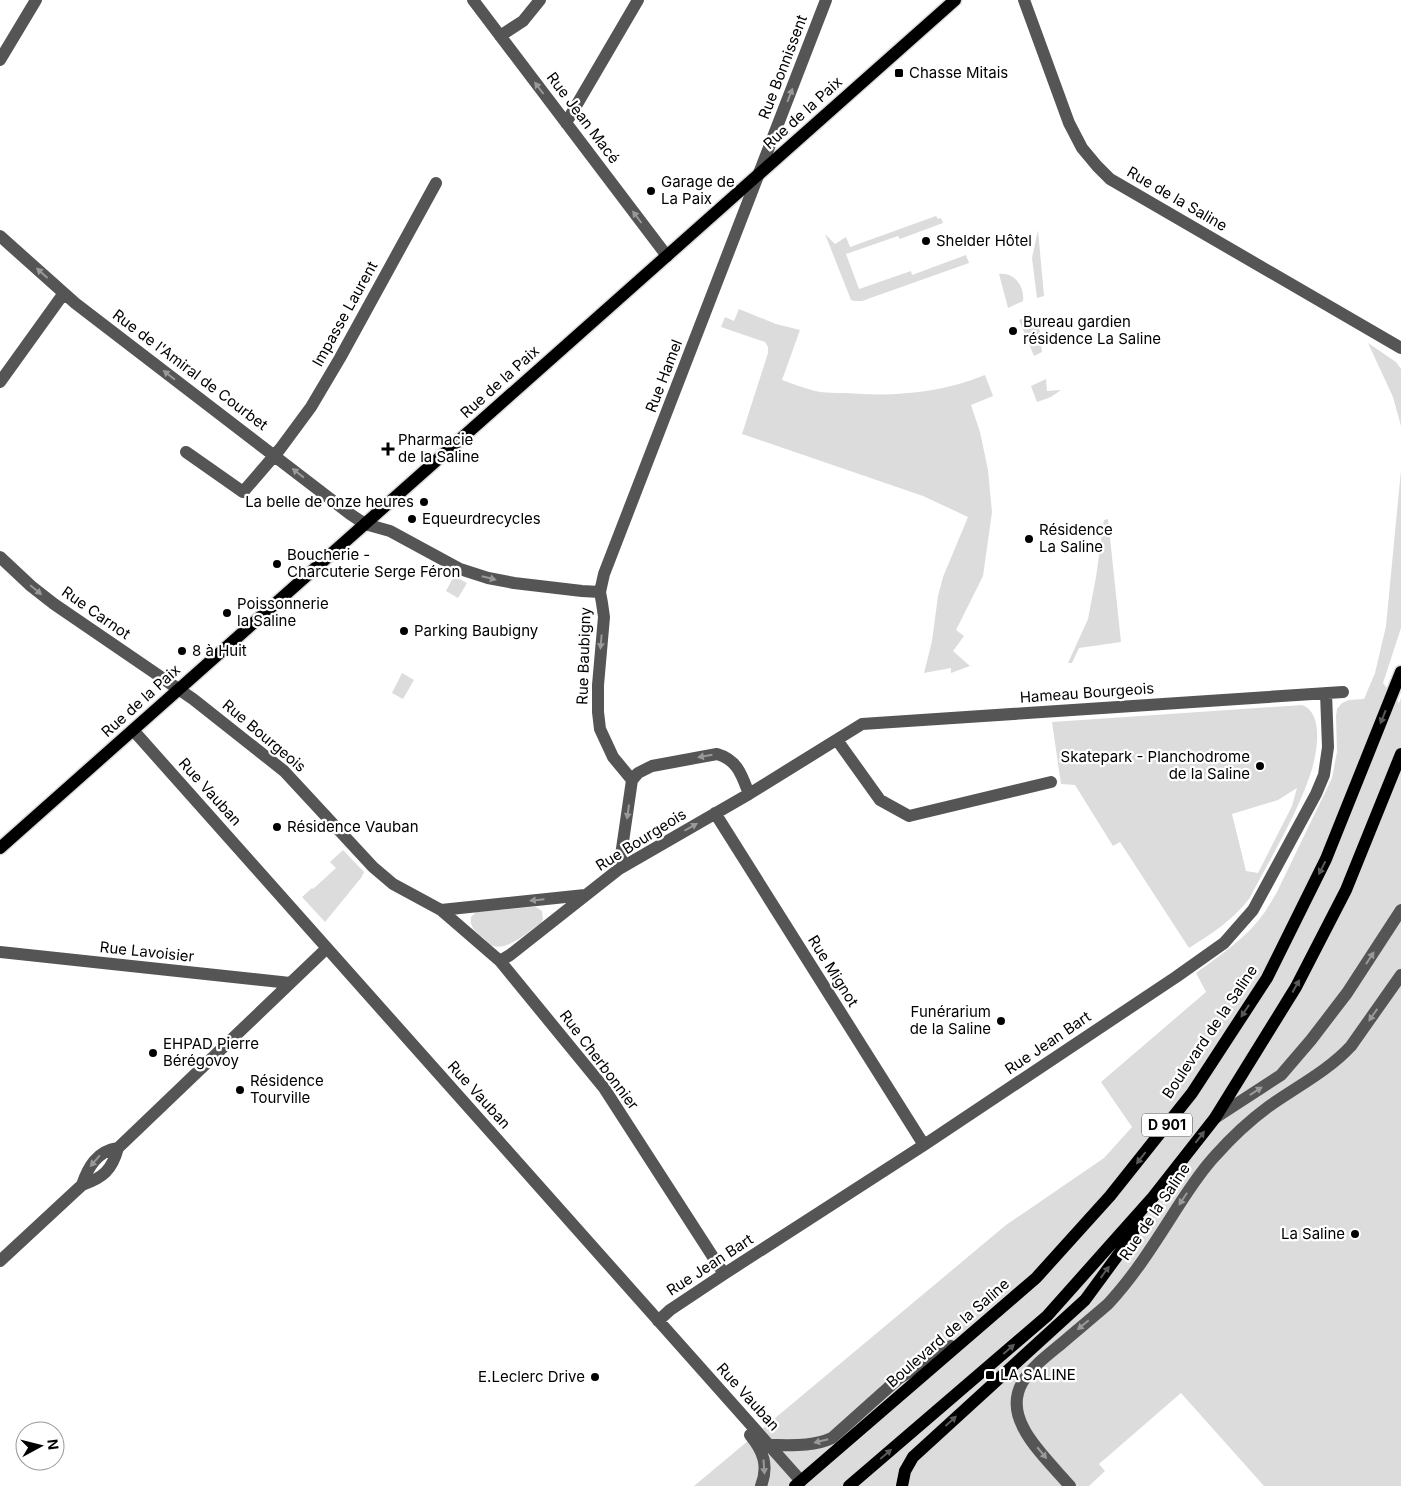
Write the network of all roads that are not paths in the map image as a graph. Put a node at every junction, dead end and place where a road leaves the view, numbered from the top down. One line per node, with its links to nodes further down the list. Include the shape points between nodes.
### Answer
1 (36, 0): 9 (street)
2 (473, 0): 8 (street, Rue Jean Macé)
3 (540, 0): 8 (street, via 523,21)
4 (638, 0): 10 (street)
5 (826, 0): 11 (street, Rue Bonnissent, one-way to 5)
6 (955, 0): 11 (main road, Rue de la Paix)
7 (1024, 0): 16 (street, Rue de la Saline, via 1069,123 1082,148 1110,179)
8 (500, 36): 10 (street, Rue Jean Macé, one-way to 8)
9 (0, 60)
10 (566, 123): 14 (street, Rue Jean Macé, one-way to 10)
11 (760, 173): 14 (main road, Rue de la Paix); 22 (street, Rue Hamel, via 604,574)
12 (436, 183): 19 (street, Impasse Laurent, via 311,407)
13 (0, 236): 15 (street, Rue de l'Amiral de Courbet, one-way to 13)
14 (667, 256): 20 (main road, Rue de la Paix)
15 (64, 293): 17 (street); 19 (street, Rue de l'Amiral de Courbet, one-way to 15)
16 (1401, 348)
17 (0, 382)
18 (186, 452): 19 (street, Impasse Laurent, via 243,492)
19 (274, 454): 20 (street, Rue de l'Amiral de Courbet, one-way to 19)
20 (365, 524): 22 (street, Rue Baubigny, one-way to 22, via 390,531 460,569 488,578); 24 (main road, Rue de la Paix)
21 (0, 557): 24 (street, Rue Carnot, one-way to 24, via 54,604)
22 (600, 592): 30 (street, Rue Baubigny, one-way to 30, via 604,617 598,685 600,729 613,757)
23 (1401, 672): 50 (main road, Boulevard de la Saline / D 901, one-way to 50, via 1326,860 1267,978 1192,1092 1110,1196 1036,1278)
24 (179, 689): 27 (main road, Rue de la Paix); 37 (street, Rue Bourgeois, via 284,771 373,867 393,884)
25 (1343, 692): 26 (street, Hameau Bourgeois)
26 (1326, 693): 28 (street, Hameau Bourgeois, via 862,724); 45 (street, Rue Jean Bart, via 1328,747 1324,775 1253,910 1224,943)
27 (133, 730): 34 (main road, Rue de la Paix); 39 (street, Rue Vauban)
28 (837, 740): 31 (street, via 880,800 909,816); 32 (street, Hameau Bourgeois)
29 (1401, 754): 44 (main road, D 901, one-way to 29, via 1296,986 1346,890)
30 (632, 780): 32 (street, one-way to 30, via 734,763 718,754 652,766); 35 (street, one-way to 35)
31 (1051, 782)
32 (749, 794): 33 (street, Hameau Bourgeois)
33 (715, 813): 35 (street, Rue Bourgeois, one-way to 33); 45 (street, Rue Mignot)
34 (0, 848)
35 (619, 869): 36 (street, Rue Bourgeois)
36 (586, 895): 37 (street, one-way to 37); 41 (street, Rue Bourgeois)
37 (440, 910): 41 (street, Rue Cherbonnier)
38 (1401, 910): 44 (street, one-way to 38, via 1281,1074 1347,994)
39 (326, 948): 43 (street); 49 (street, Rue Vauban)
40 (0, 952): 43 (street, Rue Lavoisier)
41 (500, 961): 48 (street, Rue Cherbonnier, via 604,1088)
42 (1401, 975): 57 (street, Rue de la Saline, one-way to 57, via 1344,1053 1268,1107 1227,1142 1199,1175 1118,1294 1026,1375 1017,1403 1023,1428)
43 (290, 984): 47 (street, via 118,1148 110,1149 94,1160 82,1186)
44 (1215, 1118): 46 (main road, D 901, one-way to 44)
45 (924, 1146): 48 (street, Rue Jean Bart)
46 (1153, 1197): 55 (main road, D 901, one-way to 46, via 1047,1316); 56 (main road, one-way to 46, via 913,1456 1085,1300 1129,1240)
47 (0, 1260)
48 (724, 1274): 49 (street, Rue Jean Bart)
49 (658, 1321): 51 (street, Rue Vauban)
50 (974, 1332): 52 (street, one-way to 52, via 898,1379 832,1438 807,1444); 53 (main road, Boulevard de la Saline / D 901)
51 (745, 1418): 52 (street, Rue Vauban); 54 (street, one-way to 54, via 746,1431 759,1447 765,1465)
52 (769, 1446): 53 (street, Rue Vauban)
53 (798, 1484)
54 (761, 1486)
55 (849, 1486)
56 (902, 1486)
57 (1070, 1486)

